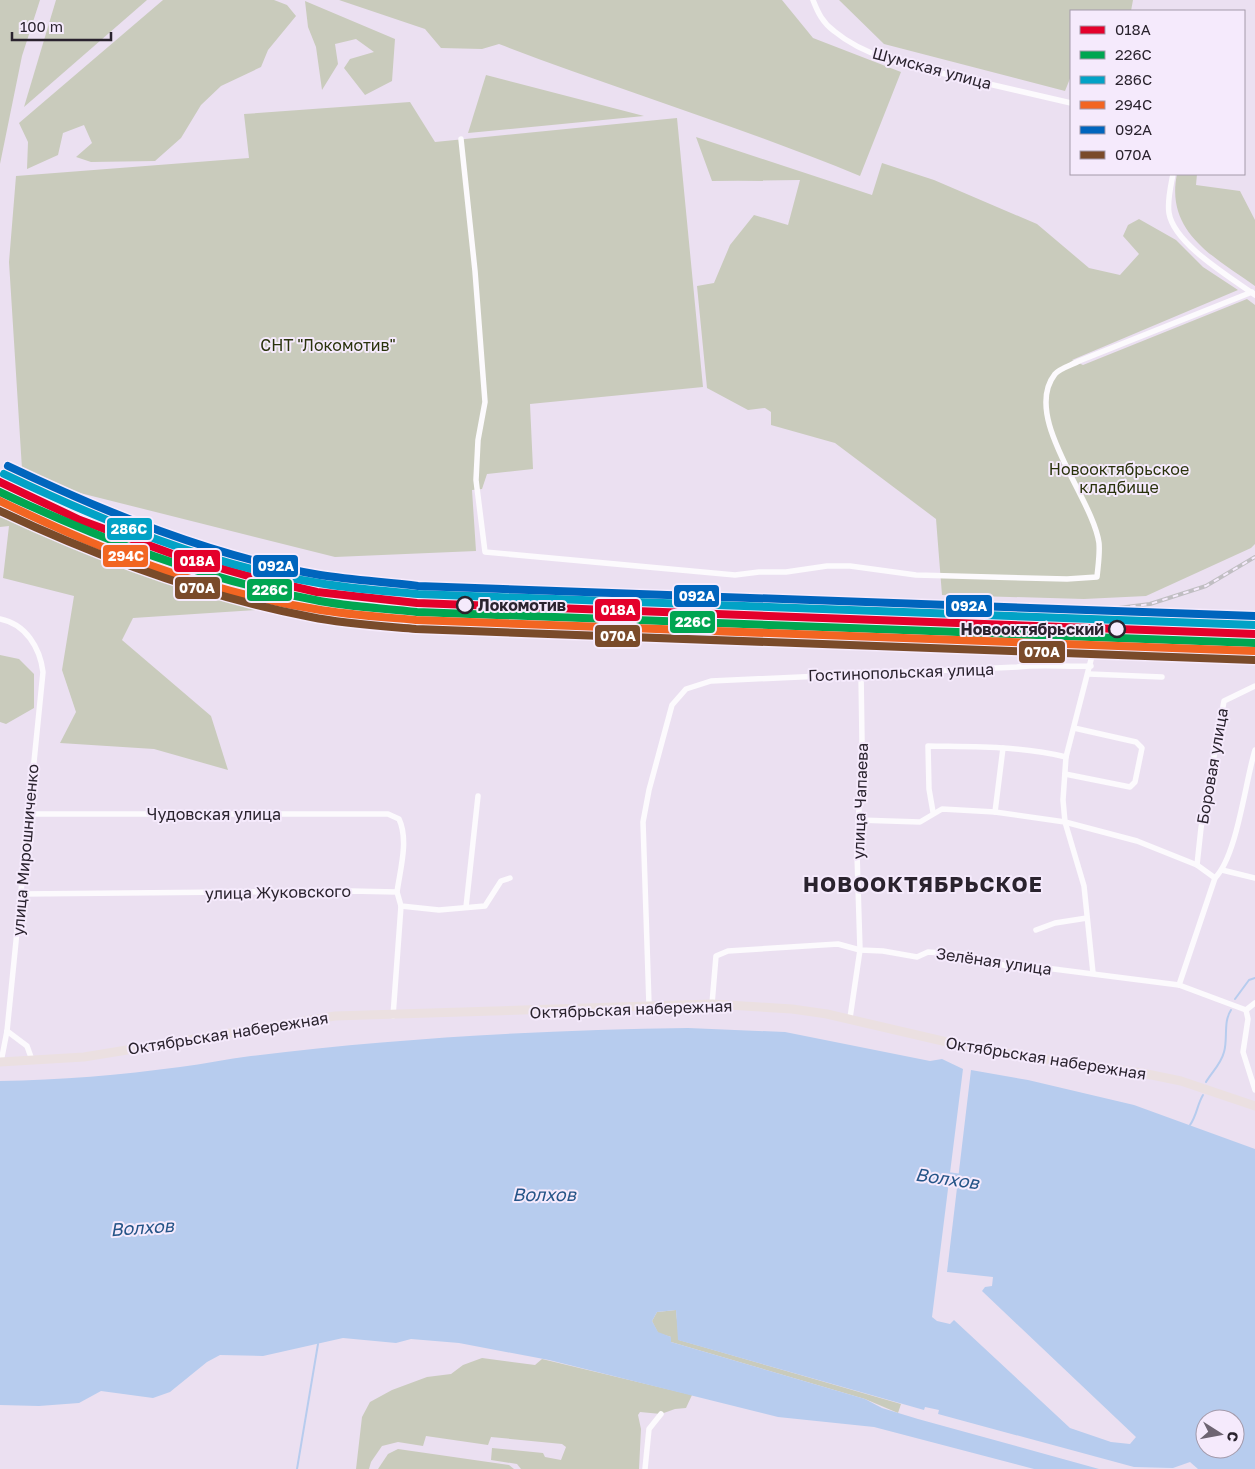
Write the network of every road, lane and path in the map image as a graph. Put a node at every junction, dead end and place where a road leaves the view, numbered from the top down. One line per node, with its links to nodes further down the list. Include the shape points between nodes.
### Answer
1 (813, 0): 2 (street, Шумская улица, via 820,17 833,31 875,54)
2 (1070, 103)
3 (461, 140): 5 (street, via 484,392 476,480 485,552 735,574 834,566 916,575 1097,577 1099,542 1046,412 1049,388 1056,373 1079,361)
4 (1173, 175): 5 (street, via 1168,212 1174,227 1190,247)
5 (1253, 294)
6 (0, 619): 21 (street, улица Мирошниченко, via 33,640 41,654 43,672)
7 (1094, 648): 8 (street)
8 (1091, 666): 9 (street, Гостинопольская улица, via 1036,664 1017,668); 10 (street)
9 (861, 673): 22 (street, улица Чапаева); 40 (street, Гостинопольская улица, via 711,681 686,689 672,704 648,790 643,831)
10 (1088, 674): 11 (street); 13 (street)
11 (1162, 677)
12 (1255, 686): 24 (street, Боровая улица, via 1224,701)
13 (1074, 728): 16 (street); 17 (street, via 1136,742 1142,748 1135,782 1130,786)
14 (1003, 748): 16 (street); 19 (street, via 928,746); 20 (street)
15 (1255, 750): 25 (street, via 1234,843)
16 (1066, 756): 17 (street)
17 (1065, 774): 23 (street)
18 (478, 796): 32 (street)
19 (933, 812): 20 (street, via 942,809); 22 (street, via 920,822)
20 (995, 812): 23 (street)
21 (27, 814): 29 (street, Чудовская улица, via 388,814 399,819 402,826); 30 (street, улица Мирошниченко)
22 (858, 820): 35 (street, улица Чапаева)
23 (1065, 822): 24 (street, via 1138,841); 33 (street, via 1084,886)
24 (1197, 865): 27 (street)
25 (1222, 870): 27 (street); 28 (street)
26 (510, 878): 32 (street, via 501,881 485,906)
27 (1215, 878): 37 (street)
28 (1255, 878)
29 (397, 892): 30 (street, улица Жуковского); 31 (street)
30 (21, 894): 44 (street, улица Мирошниченко)
31 (401, 906): 32 (street, via 439,910); 42 (street)
32 (466, 907)
33 (1087, 918): 34 (street); 36 (street)
34 (1036, 930)
35 (860, 950): 36 (street, Зелёная улица, via 917,957 928,952 971,955 981,961 1009,966); 39 (street, Зелёная улица, via 838,944 728,951 716,956); 43 (street, улица Чапаева)
36 (1093, 973): 37 (street, Зелёная улица)
37 (1179, 985): 41 (street, Зелёная улица)
38 (1255, 1003): 41 (street)
39 (712, 1004): 40 (main road, Октябрьская набережная); 43 (main road, Октябрьская набережная, via 792,1009)
40 (648, 1005): 42 (main road, Октябрьская набережная)
41 (1246, 1010): 47 (street, via 1248,1019 1242,1052)
42 (393, 1016): 45 (main road, Октябрьская набережная, via 309,1019 84,1057)
43 (850, 1018): 48 (main road, Октябрьская набережная, via 977,1049 1181,1081)
44 (7, 1031): 45 (street, via 27,1046); 46 (street, улица Мирошниченко)
45 (32, 1060): 46 (main road, Октябрьская набережная)
46 (1, 1062)
47 (1255, 1090)
48 (1255, 1106)
49 (661, 1414): 50 (street, via 649,1429)
50 (644, 1469)

